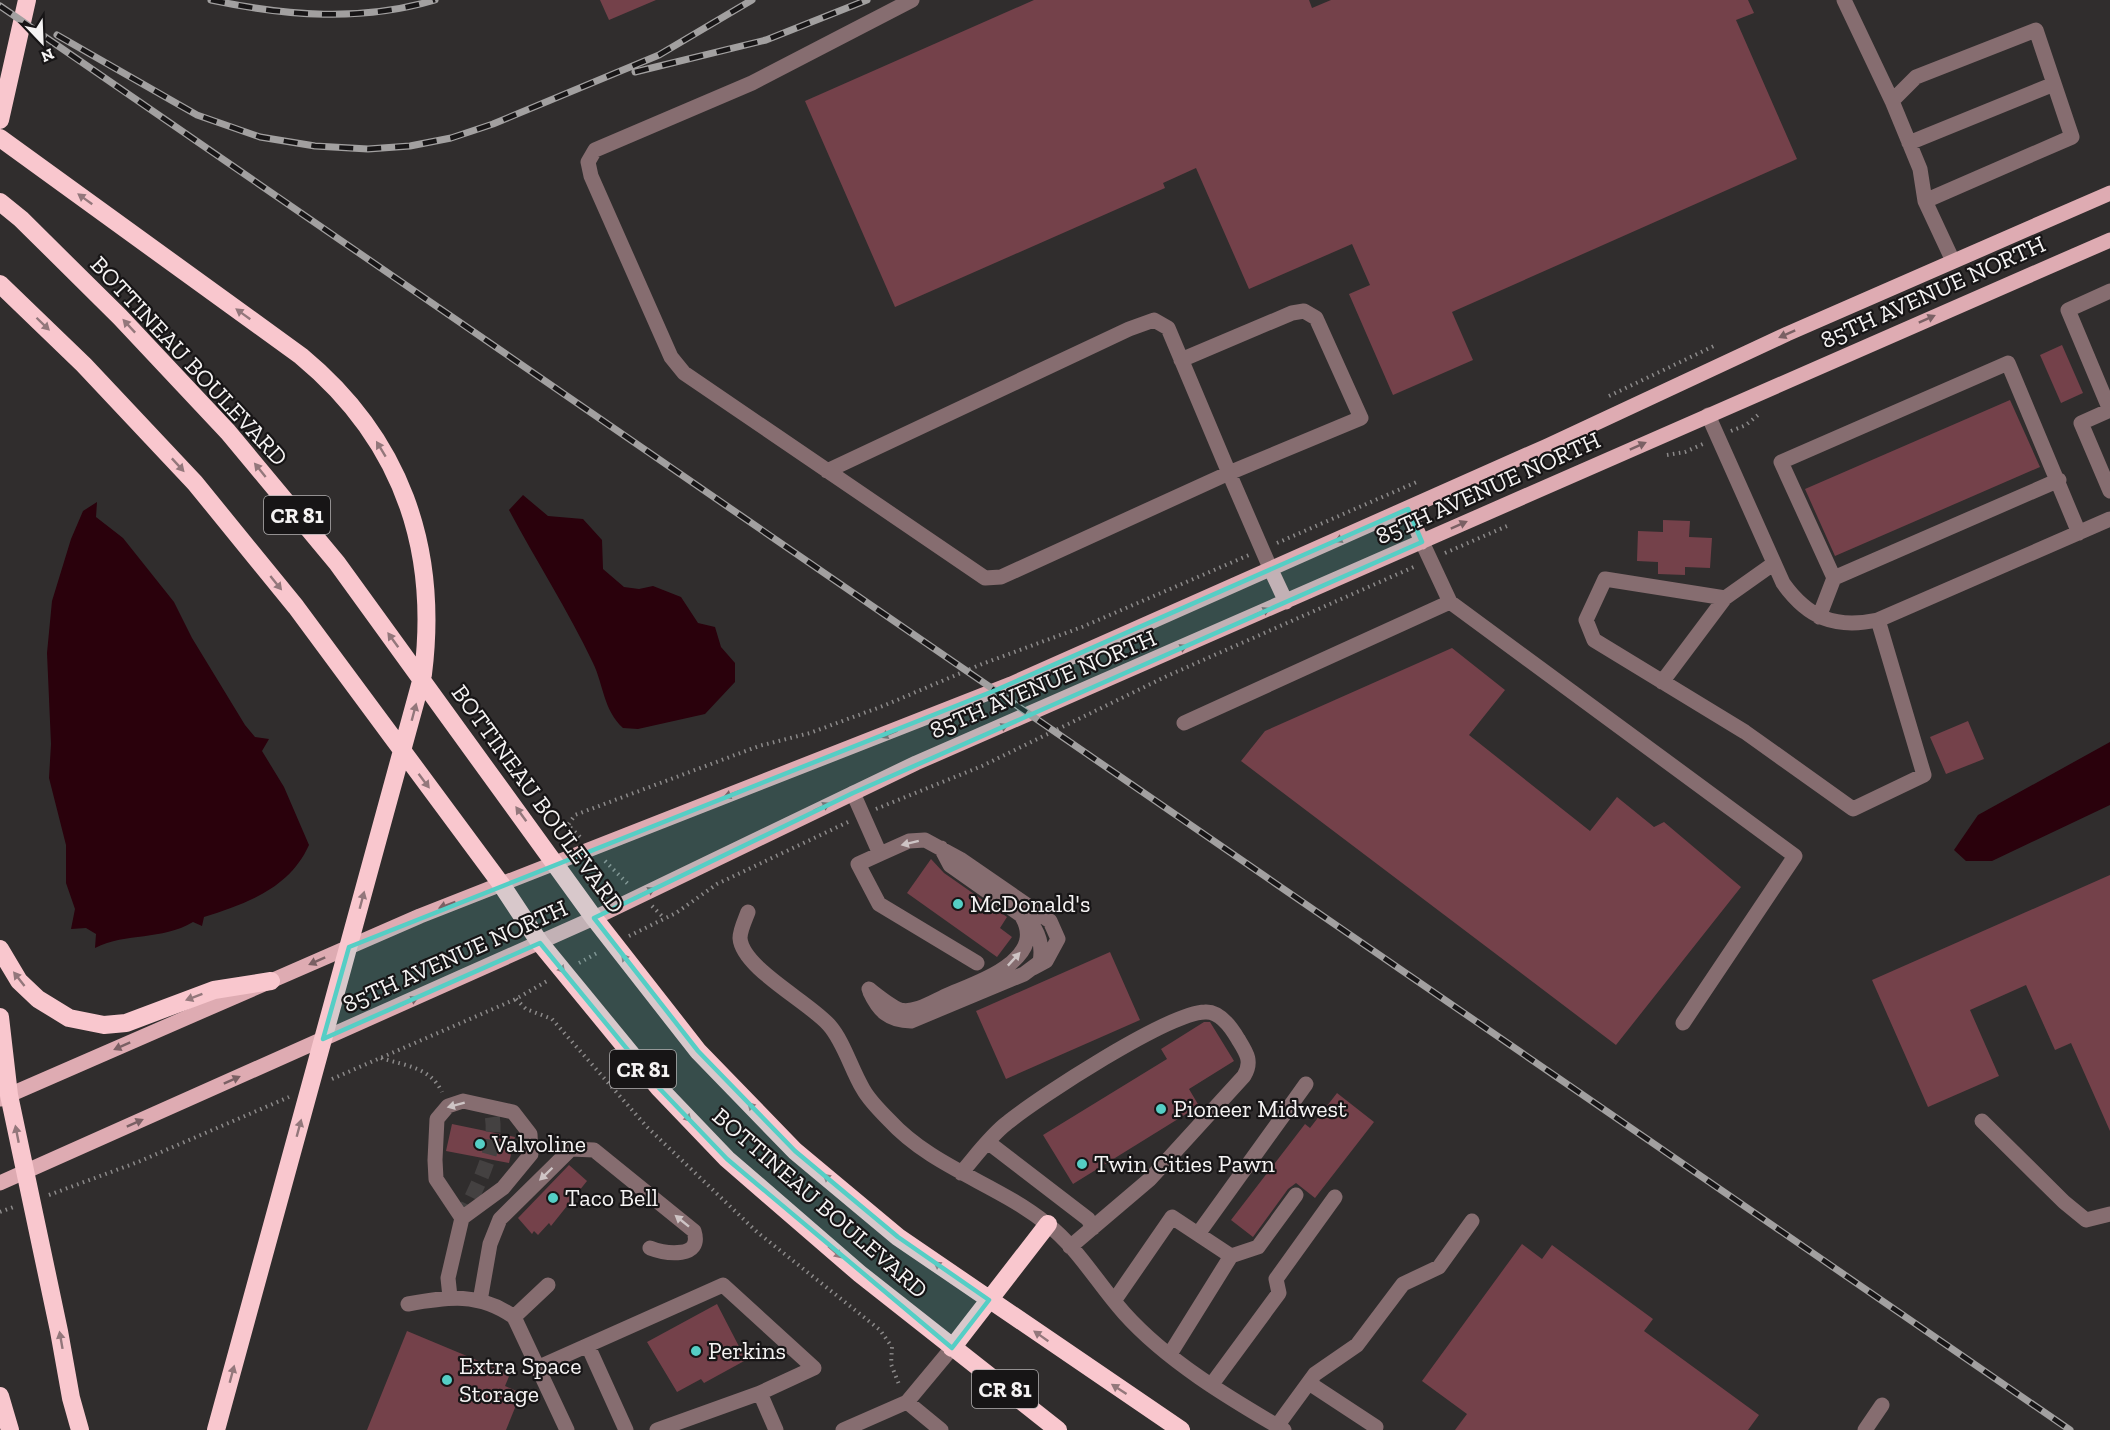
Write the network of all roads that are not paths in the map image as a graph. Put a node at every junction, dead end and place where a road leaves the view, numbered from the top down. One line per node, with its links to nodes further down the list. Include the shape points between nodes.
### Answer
1 (27, 0): 6 (highway)
2 (912, 0): 19 (street, via 752,83 595,150 588,162 671,357 684,373)
3 (1844, 0): 5 (street)
4 (2054, 84): 5 (street, via 2036,30 1916,76); 8 (street); 10 (street, via 2072,137)
5 (1892, 101): 8 (street)
6 (0, 120)
7 (0, 138): 91 (highway, one-way to 7, via 423,674 428,632 419,545 407,501 391,465 363,419 332,382)
8 (1909, 143): 10 (street, via 1920,169)
9 (2110, 193): 13 (main road, 85TH AVENUE NORTH)
10 (1925, 201): 13 (street)
11 (0, 202): 40 (highway, BOTTINEAU BOULEVARD / CR 81, one-way to 11, via 337,563 228,432 120,318)
12 (2110, 240): 18 (main road, 85TH AVENUE NORTH, one-way to 12)
13 (1953, 261): 23 (main road, 85TH AVENUE NORTH, one-way to 23)
14 (0, 284): 41 (highway, BOTTINEAU BOULEVARD / CR 81, one-way to 41, via 84,365 195,483 296,607)
15 (2110, 291): 17 (street, via 2068,310)
16 (1181, 360): 19 (street, via 1168,328 1154,320); 20 (street); 20 (street, via 1304,311 1316,318 1361,418)
17 (2110, 410): 22 (street, via 2081,423)
18 (1708, 415): 26 (main road, 85TH AVENUE NORTH, one-way to 18); 27 (street)
19 (827, 471): 20 (street, via 985,578 1001,577)
20 (1229, 473): 28 (street)
21 (2059, 480): 25 (street); 29 (street); 29 (street, via 2008,363 1998,367 1781,462)
22 (2108, 482)
23 (1407, 509): 26 (main road); 28 (main road, 85TH AVENUE NORTH, one-way to 28)
24 (2110, 519): 25 (street)
25 (2079, 533): 34 (street)
26 (1422, 542): 31 (main road, 85TH AVENUE NORTH); 32 (street)
27 (1773, 564): 30 (street); 33 (street, via 1796,601)
28 (1271, 570): 31 (main road); 40 (main road, 85TH AVENUE NORTH, one-way to 40, via 996,690)
29 (1834, 578): 33 (street)
30 (1725, 598): 35 (street); 35 (street, via 1605,579 1586,620 1594,640)
31 (1286, 602): 37 (main road, 85TH AVENUE NORTH, one-way to 31)
32 (1450, 602): 36 (street); 51 (street, via 1796,856)
33 (1819, 617): 34 (street, via 1845,625)
34 (1878, 620): 35 (street, via 1924,775 1853,809 1745,732)
35 (1662, 682)
36 (1184, 723)
37 (853, 792): 39 (street); 44 (main road, 85TH AVENUE NORTH, one-way to 37)
38 (941, 848): 39 (street, one-way to 39, via 925,840 909,841); 43 (street, via 950,866); 48 (street, via 1050,921 1058,939 1046,961)
39 (880, 854): 47 (street, via 858,864 879,904)
40 (555, 862): 41 (main road, 85TH AVENUE NORTH); 44 (highway, BOTTINEAU BOULEVARD / CR 81)
41 (501, 884): 45 (highway, BOTTINEAU BOULEVARD / CR 81); 49 (main road, 85TH AVENUE NORTH, one-way to 49)
42 (748, 912): 57 (street, via 740,935 742,950 829,1025 864,1091 890,1121 924,1150)
43 (1021, 915): 48 (street, via 1030,922 1040,941 1040,962); 48 (street, one-way to 43, via 911,1021 899,1021 878,1009 869,990 900,1010 908,1010 983,980 1010,964 1025,945 1027,924)
44 (594, 918): 45 (main road, 85TH AVENUE NORTH); 72 (highway, BOTTINEAU BOULEVARD / CR 81, one-way to 44, via 898,1237 795,1151 698,1052)
45 (540, 943): 56 (main road, 85TH AVENUE NORTH, one-way to 45); 78 (highway, BOTTINEAU BOULEVARD / CR 81, one-way to 78, via 659,1088 727,1159)
46 (0, 949): 49 (highway, one-way to 46, via 214,990 126,1023 95,1024 69,1018 38,999 19,981)
47 (977, 963)
48 (1033, 968)
49 (271, 981): 53 (main road, 85TH AVENUE NORTH, one-way to 53)
50 (0, 1017): 53 (highway)
51 (1683, 1023)
52 (1306, 1084): 66 (street)
53 (4, 1097): 56 (highway, one-way to 53)
54 (1982, 1121): 61 (street, via 2086,1221)
55 (989, 1143): 57 (street); 65 (street, via 1088,1219); 65 (street, via 1005,1124 1146,1035 1187,1015 1206,1011 1216,1014 1230,1026 1249,1056 1249,1068 1150,1179)
56 (24, 1173): 58 (main road, 85TH AVENUE NORTH); 90 (highway, one-way to 56)
57 (961, 1173): 64 (street)
58 (0, 1183)
59 (1296, 1195): 69 (street, via 1258,1247)
60 (1335, 1197): 82 (street, via 1276,1279 1280,1293)
61 (2110, 1214)
62 (462, 1218): 62 (street, one-way to 62, via 502,1188 531,1154 530,1134 513,1112 463,1101 448,1106 437,1119 436,1179); 71 (street, via 448,1278)
63 (1472, 1221): 81 (street, via 1439,1267 1403,1284 1357,1345 1315,1374)
64 (1048, 1224): 67 (street); 72 (highway)
65 (1093, 1228): 67 (street)
66 (1198, 1234): 69 (street); 74 (street, via 1172,1217)
67 (1070, 1247): 74 (street)
68 (650, 1248): 73 (street, one-way to 73, via 664,1253 686,1252 694,1248 697,1240 694,1231 594,1150 571,1149 500,1219 490,1244)
69 (1231, 1256): 79 (street)
70 (548, 1285): 76 (street)
71 (450, 1297): 73 (street); 75 (street)
72 (989, 1300): 78 (highway); 99 (highway, BOTTINEAU BOULEVARD / CR 81, one-way to 72)
73 (480, 1301): 76 (street, via 498,1306)
74 (1114, 1301): 79 (street)
75 (408, 1304)
76 (514, 1317): 80 (street)
77 (588, 1346): 80 (street); 83 (street, via 723,1285 814,1368); 93 (street)
78 (952, 1348): 85 (street); 98 (highway, CR 81)
79 (1170, 1354): 82 (street)
80 (539, 1367): 92 (street)
81 (1309, 1383): 87 (street); 88 (street)
82 (1212, 1384): 88 (street)
83 (760, 1393): 94 (street); 95 (street)
84 (0, 1396): 89 (highway)
85 (907, 1402): 96 (street); 97 (street)
86 (1882, 1405): 100 (street)
87 (1376, 1427)
88 (1280, 1428)
89 (10, 1430)
90 (80, 1430)
91 (216, 1430)
92 (567, 1430)
93 (626, 1430)
94 (657, 1430)
95 (776, 1430)
96 (843, 1430)
97 (941, 1430)
98 (1058, 1430)
99 (1181, 1430)
100 (1865, 1430)

